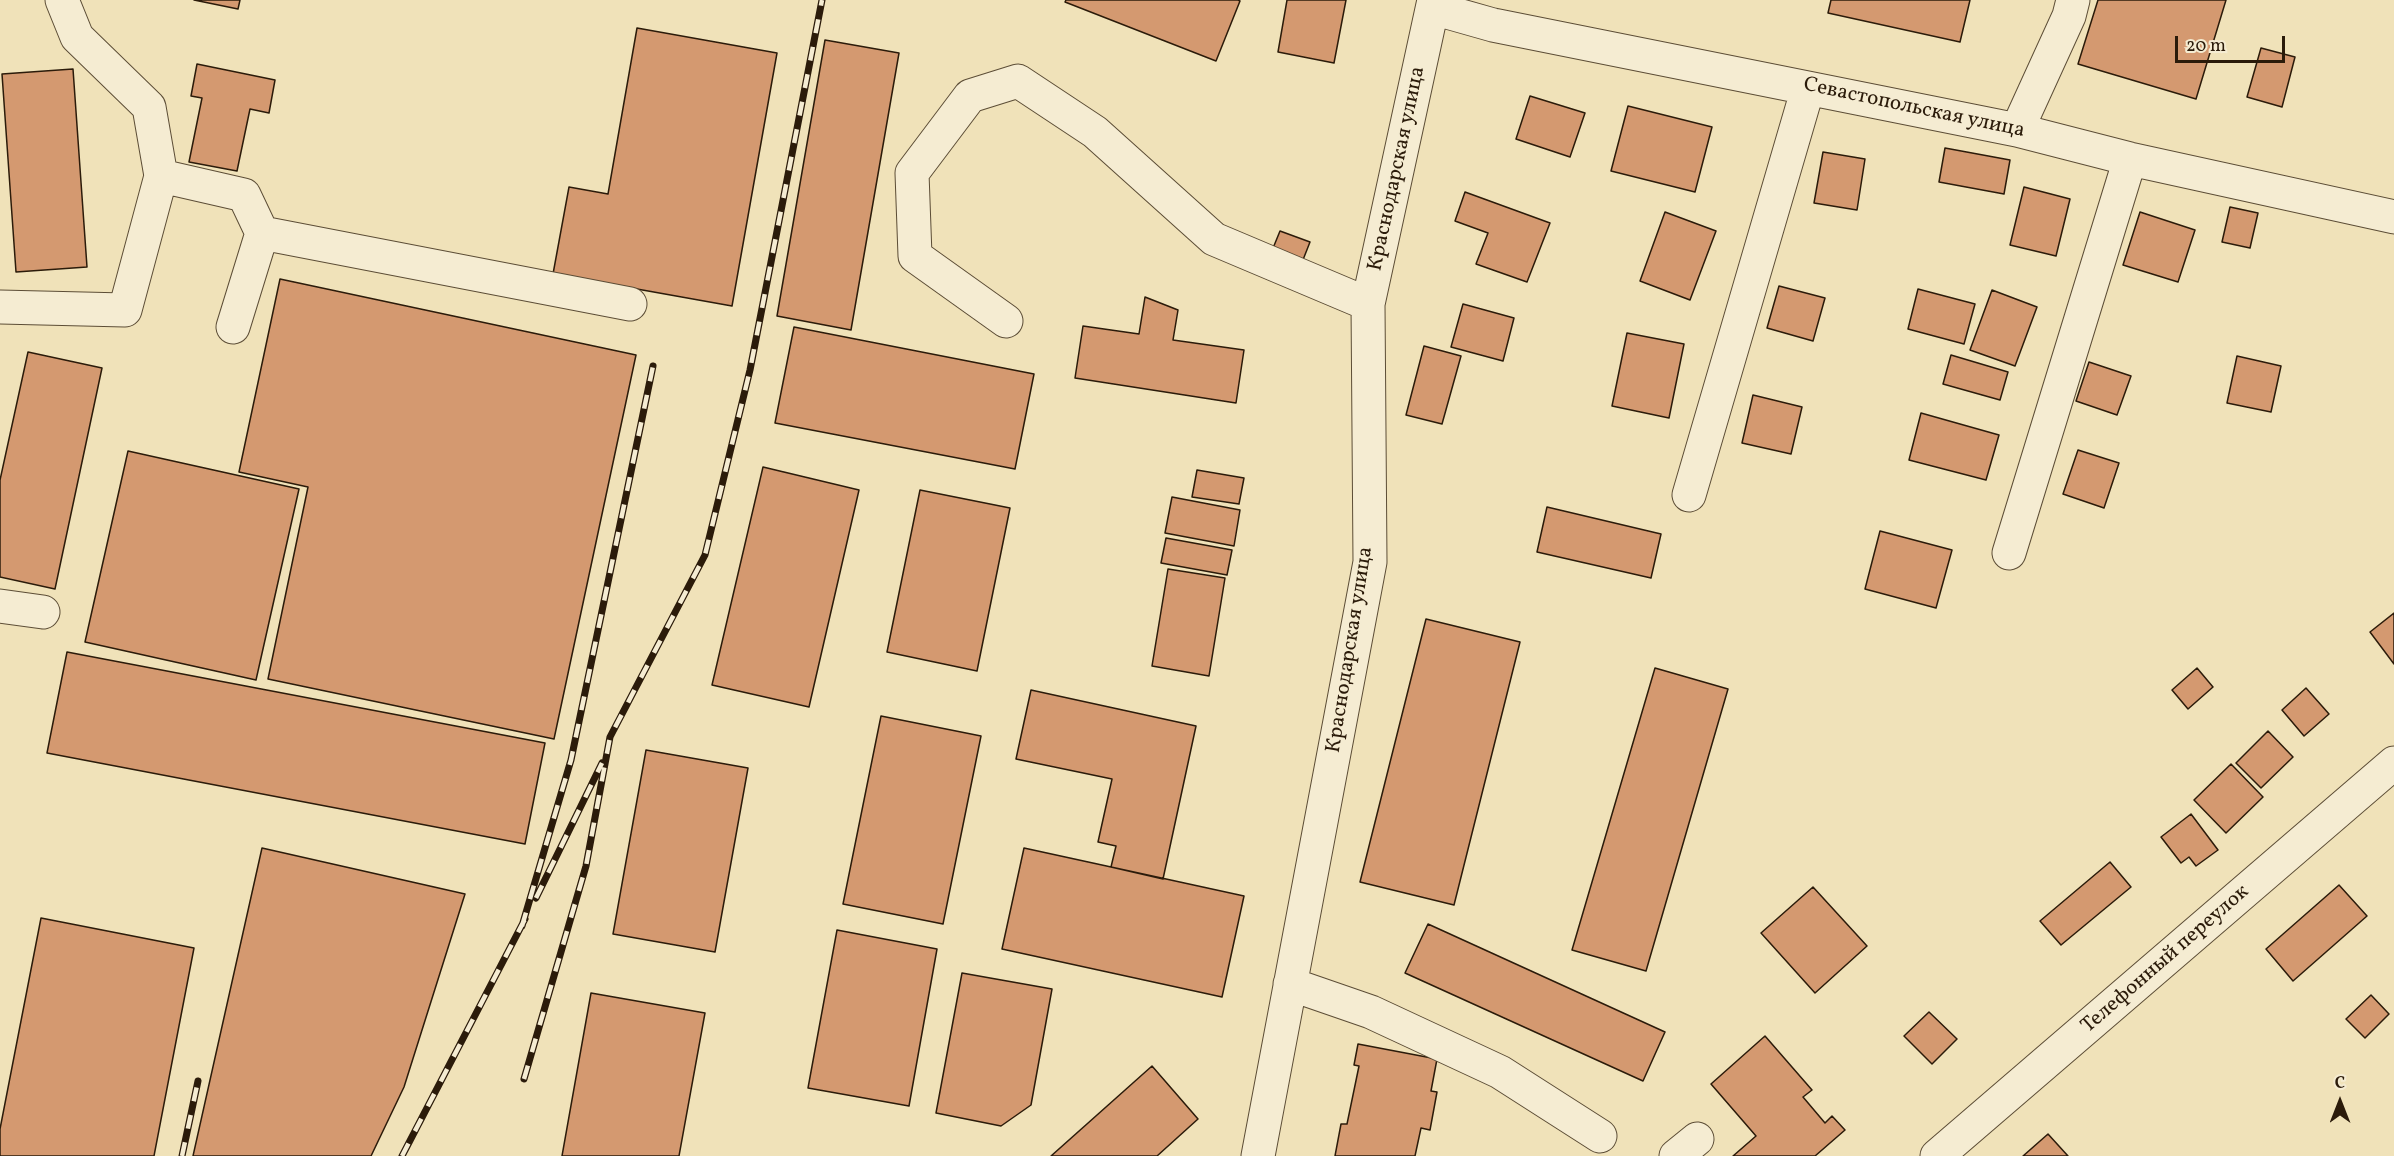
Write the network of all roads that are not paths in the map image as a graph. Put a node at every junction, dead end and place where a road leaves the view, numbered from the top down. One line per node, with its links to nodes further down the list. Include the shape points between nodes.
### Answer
1 (62, 0): 7 (street, via 77,37 149,107)
2 (2073, 0): 5 (street)
3 (1434, 4): 4 (street, Севастопольская улица, via 1493,25); 11 (street, Краснодарская улица)
4 (1808, 88): 5 (street, Севастопольская улица); 15 (street)
5 (2017, 130): 6 (street, Севастопольская улица)
6 (2130, 159): 8 (street, Севастопольская улица); 16 (street)
7 (161, 176): 9 (street, via 244,195); 12 (street, via 125,310)
8 (2394, 217)
9 (262, 233): 10 (street); 14 (street)
10 (630, 304)
11 (1368, 304): 13 (street, via 1214,239 1095,132 1018,81 970,96 912,173 915,256); 20 (street, Краснодарская улица, via 1370,562)
12 (0, 308)
13 (1006, 321)
14 (233, 327)
15 (1689, 495)
16 (2009, 553)
17 (0, 606): 18 (street)
18 (43, 612)
19 (2394, 763): 23 (street, Телефонный переулок)
20 (1290, 984): 21 (street, via 1371,1012 1500,1072); 22 (street, Краснодарская улица)
21 (1600, 1137)
22 (1258, 1156)
23 (1937, 1156)

